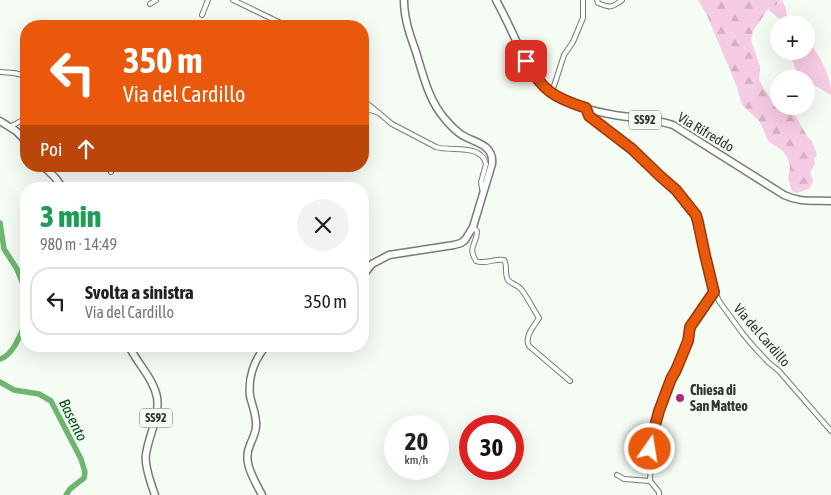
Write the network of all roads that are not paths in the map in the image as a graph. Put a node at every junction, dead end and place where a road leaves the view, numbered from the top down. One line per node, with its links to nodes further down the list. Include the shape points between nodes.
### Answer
1 (156, 0): 9 (street)
2 (208, 0): 10 (street)
3 (233, 0): 11 (street)
4 (404, 0): 25 (main road, via 408,28 438,110 462,135 492,154)
5 (496, 0): 14 (main road, Via Rifreddo / SS92, via 532,72)
6 (582, 0): 14 (street, via 583,18)
7 (597, 0): 8 (street, via 608,7)
8 (622, 0)
9 (150, 4)
10 (202, 15)
11 (275, 20)
12 (0, 72): 13 (street)
13 (20, 74)
14 (549, 92): 16 (main road, Via Rifreddo / SS92)
15 (369, 103): 18 (street)
16 (586, 108): 26 (main road, Via Rifreddo / SS92, via 672,125 784,195 807,201); 29 (street, Via del Cardillo, via 589,116 632,149 676,190 696,215)
17 (369, 110): 18 (street)
18 (380, 112): 25 (street, via 392,124 436,147 465,149 480,154 486,161 481,182)
19 (0, 121): 21 (main road)
20 (20, 121): 21 (street)
21 (10, 127): 22 (main road)
22 (20, 136)
23 (50, 172): 24 (main road)
24 (59, 182)
25 (483, 194): 27 (main road)
26 (831, 201)
27 (473, 227): 28 (main road, via 461,243 389,255); 32 (street, via 478,231 472,248 476,261 504,260 510,282 522,290 539,318 527,338 529,346)
28 (369, 268)
29 (714, 292): 33 (street, Via del Cardillo, via 743,334); 35 (street, via 690,327 688,341 659,411 650,444)
30 (132, 352): 36 (main road, SS92, via 156,396 156,421 146,458)
31 (261, 352): 37 (main road, via 252,373 250,396 256,428 247,456 250,472)
32 (570, 381)
33 (831, 431)
34 (617, 474): 35 (street)
35 (650, 481): 38 (street)
36 (156, 495)
37 (262, 495)
38 (659, 495)

